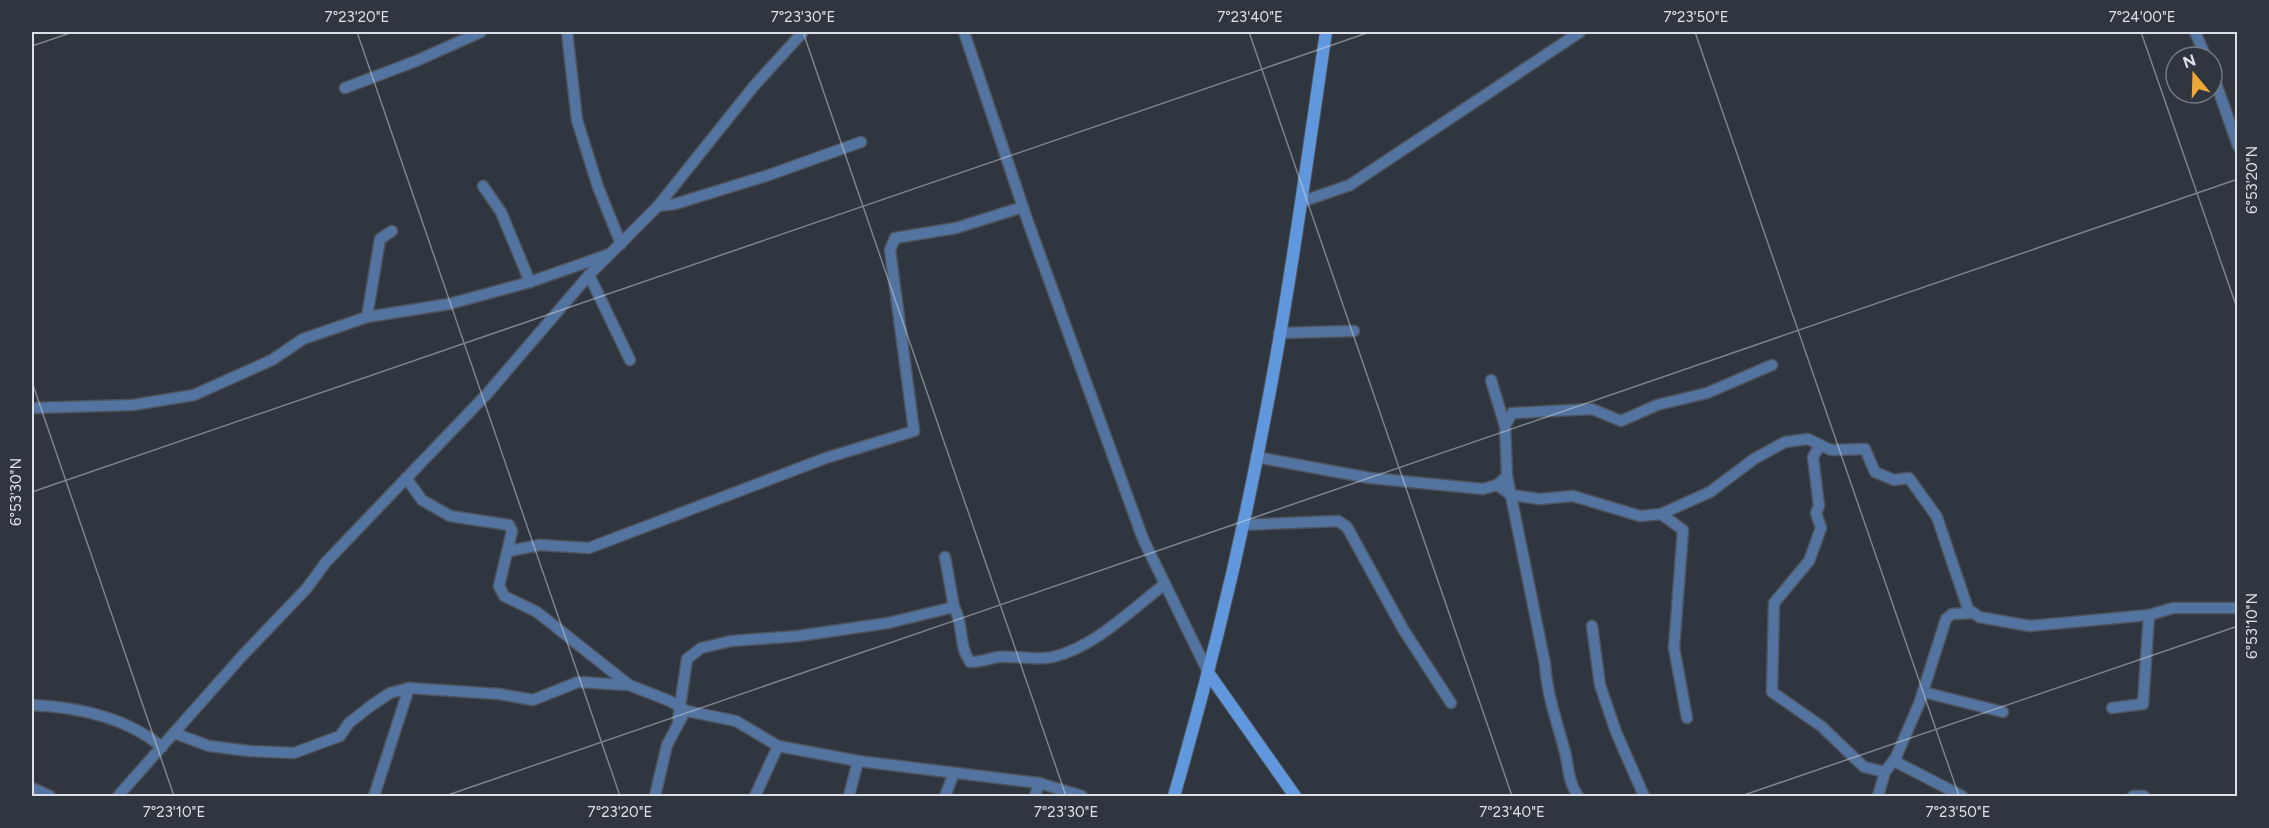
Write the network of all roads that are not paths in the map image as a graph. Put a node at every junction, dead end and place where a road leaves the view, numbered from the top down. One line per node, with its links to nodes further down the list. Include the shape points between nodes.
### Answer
1 (481, 32): 7 (street)
2 (567, 32): 16 (street, via 577,120)
3 (803, 32): 13 (street, via 754,86)
4 (964, 32): 14 (street)
5 (1326, 32): 12 (main road)
6 (1578, 32): 12 (street, via 1350,185)
7 (345, 88)
8 (2224, 105): 10 (street)
9 (861, 142): 13 (street, via 770,175)
10 (2238, 146)
11 (483, 186): 19 (street, via 501,212)
12 (1301, 202): 22 (main road)
13 (658, 206): 16 (street)
14 (1023, 207): 36 (street, via 956,228 904,234 892,242 900,338 914,431 804,466 589,548 540,545); 38 (street, via 1143,539)
15 (393, 231): 20 (street, via 380,239)
16 (621, 244): 17 (street)
17 (610, 254): 18 (street); 19 (street)
18 (589, 275): 23 (street); 31 (street, via 486,396)
19 (530, 282): 20 (street, via 449,304)
20 (367, 317): 26 (street, via 303,339 272,360 194,395 133,405)
21 (1354, 331): 22 (street)
22 (1280, 333): 29 (main road)
23 (630, 360)
24 (1772, 365): 27 (street, via 1707,393 1657,405 1621,421 1592,409 1553,410 1512,413)
25 (1491, 380): 27 (street)
26 (32, 408)
27 (1505, 426): 30 (street)
28 (1820, 445): 34 (street, via 1808,439 1785,442 1754,459 1710,492); 41 (street, via 1831,450 1865,449 1875,472 1894,480 1909,478 1937,518 1968,609); 59 (street, via 1813,456 1820,506 1816,513 1821,528 1809,561 1774,603 1772,692 1821,726 1864,767)
29 (1256, 457): 32 (street, via 1370,477 1483,489); 35 (main road)
30 (1507, 476): 32 (street); 33 (street)
31 (406, 478): 36 (street, via 422,500 450,516 509,525); 54 (street)
32 (1497, 485): 33 (street)
33 (1511, 495): 34 (street, via 1539,499 1573,496 1640,516); 74 (street, via 1545,664 1546,688 1566,756 1570,785)
34 (1661, 514): 53 (street, via 1683,530 1674,648)
35 (1242, 525): 44 (main road); 48 (street, via 1338,521 1347,527 1402,629)
36 (509, 551): 45 (street, via 499,586 504,596 537,612)
37 (945, 557): 39 (street)
38 (1165, 584): 39 (street, via 1096,637 1052,657 998,657 970,662 964,653); 44 (street)
39 (954, 607): 51 (street, via 888,623 730,641 701,648 687,659)
40 (2238, 608): 42 (street, via 2173,608)
41 (1974, 613): 42 (street, via 2030,626); 47 (street, via 1952,614 1947,619)
42 (2149, 615): 50 (street, via 2143,704)
43 (1592, 627): 75 (street, via 1600,685)
44 (1209, 674): 72 (main road); 73 (main road)
45 (629, 685): 46 (street, via 578,682 533,700); 51 (street)
46 (409, 688): 54 (street, via 390,693 372,705 349,723 340,736 294,753 209,746); 65 (street)
47 (1923, 692): 52 (street); 57 (street)
48 (1451, 703)
49 (32, 705): 56 (street, via 87,711 115,720 151,737)
50 (2112, 708)
51 (683, 709): 55 (street, via 736,721); 66 (street, via 667,745)
52 (2003, 712)
53 (1687, 718)
54 (174, 733): 56 (street)
55 (778, 746): 58 (street); 67 (street)
56 (162, 747): 64 (street)
57 (1896, 757): 59 (street); 77 (street, via 1898,763)
58 (858, 761): 60 (street); 68 (street)
59 (1886, 772): 76 (street)
60 (954, 773): 61 (street); 69 (street)
61 (1039, 783): 70 (street); 71 (street)
62 (32, 788): 63 (street)
63 (50, 796)
64 (117, 796)
65 (374, 796)
66 (655, 796)
67 (755, 796)
68 (849, 796)
69 (945, 796)
70 (1035, 796)
71 (1082, 796)
72 (1174, 796)
73 (1296, 796)
74 (1578, 796)
75 (1644, 796)
76 (1878, 796)
77 (1962, 796)
78 (2133, 796): 79 (street)
79 (2144, 796)

